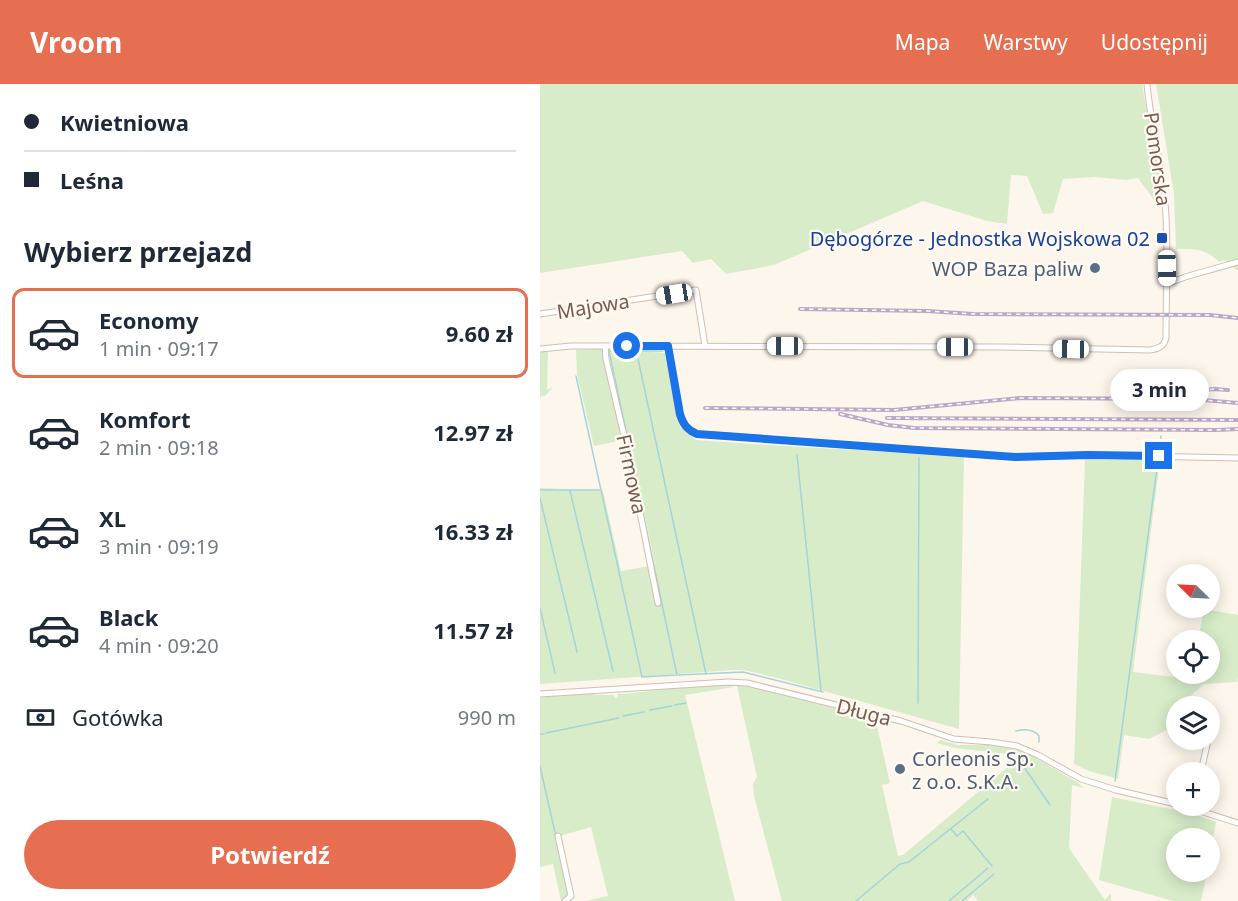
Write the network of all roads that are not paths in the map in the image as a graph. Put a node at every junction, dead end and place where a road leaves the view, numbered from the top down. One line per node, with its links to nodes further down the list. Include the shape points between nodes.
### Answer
1 (1148, 84): 3 (street, Pomorska, via 1166,217)
2 (1238, 262): 3 (street)
3 (1167, 284): 7 (street, Pomorska, via 1165,343 1149,350)
4 (540, 314): 7 (street, Majowa, via 696,290)
5 (604, 346): 6 (street); 8 (street); 10 (street, Firmowa)
6 (668, 346): 7 (street); 9 (street, via 680,414 687,428 697,434 1015,457)
7 (705, 346)
8 (540, 349)
9 (1238, 458)
10 (658, 603)
11 (540, 694): 12 (street, Długa, via 741,682 901,721 954,739 1017,746 1081,779)
12 (1166, 802)
13 (1219, 816): 14 (street)
14 (1238, 823)
15 (558, 836): 16 (street, via 571,896)
16 (565, 901)

